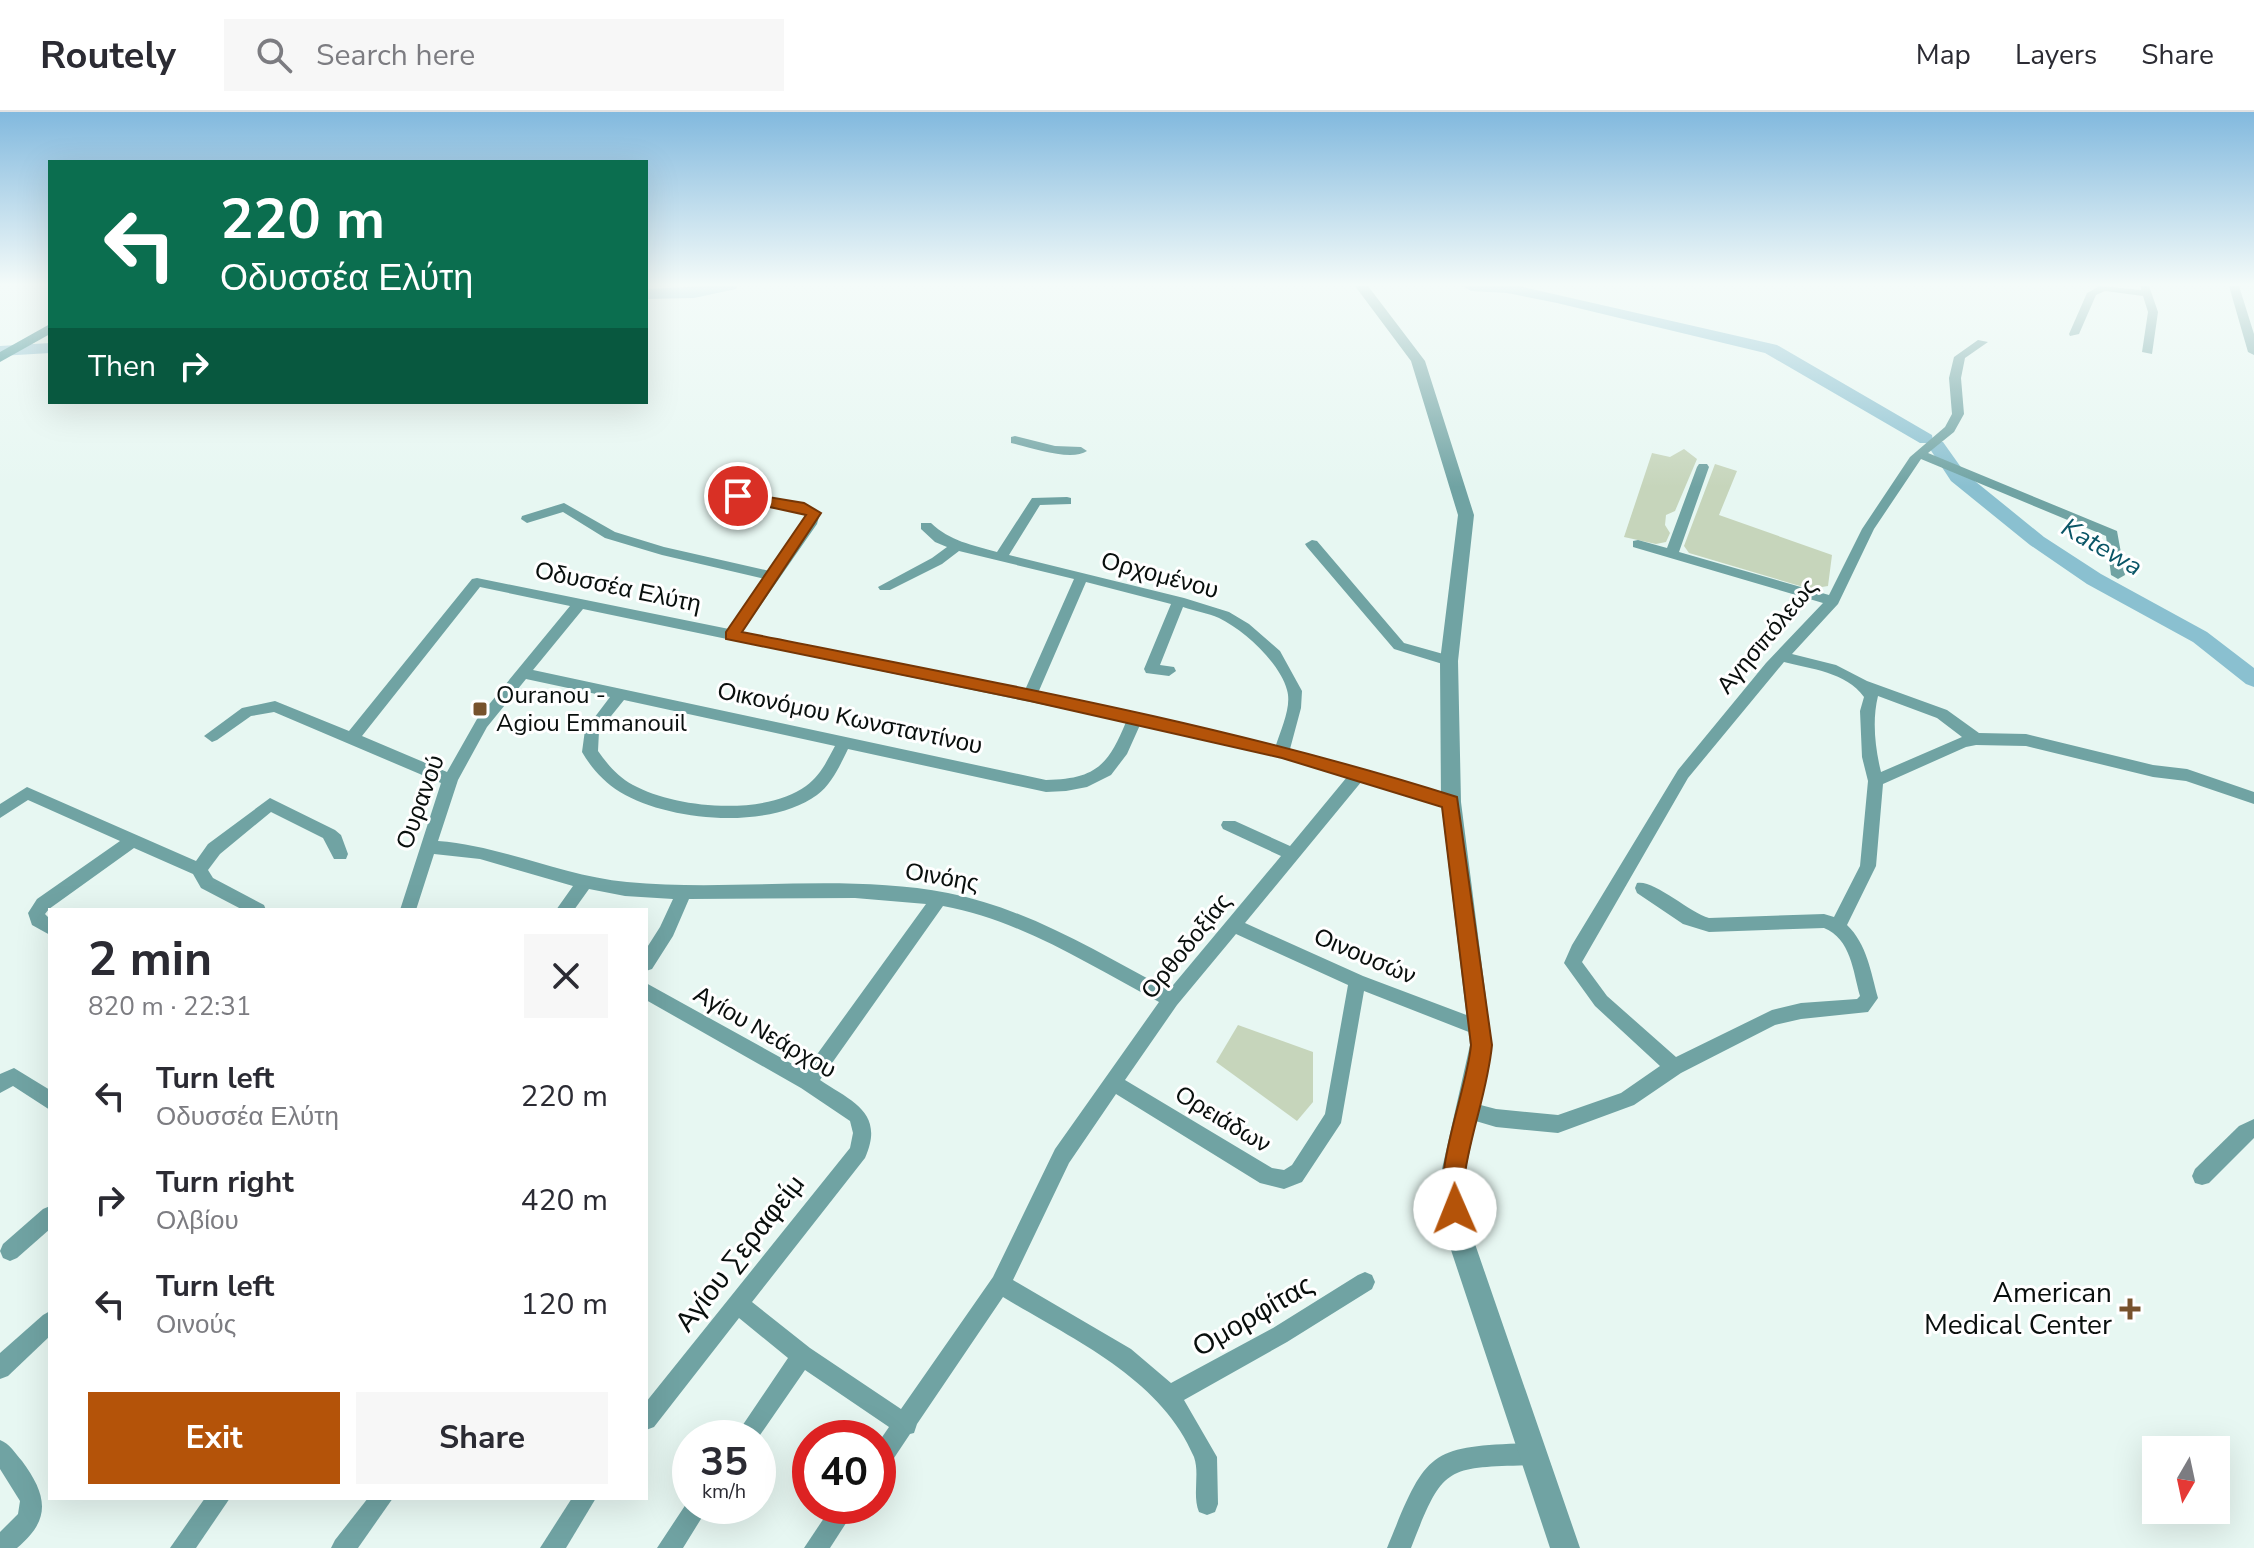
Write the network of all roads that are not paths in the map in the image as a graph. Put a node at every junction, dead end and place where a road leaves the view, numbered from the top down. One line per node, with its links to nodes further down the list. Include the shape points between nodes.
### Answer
1 (1412, 353): 25 (street, via 1464,504 1466,528)
2 (1966, 353): 5 (street, Αγησιπόλεως, via 1955,378 1958,414 1950,429)
3 (1015, 440): 4 (street)
4 (1081, 451)
5 (1920, 454): 16 (street, via 2112,534); 21 (street, Αγησιπόλεως, via 1868,529)
6 (1703, 467): 14 (street)
7 (738, 496): 17 (street, via 814,513)
8 (1067, 501): 15 (street, via 1036,501)
9 (527, 519): 17 (street, via 564,507 610,535)
10 (926, 526): 13 (street, Ορχομένου)
11 (1312, 544): 25 (street, via 1399,646)
12 (1638, 544): 14 (street)
13 (957, 546): 15 (street, Ορχομένου); 19 (street, via 937,561 900,573)
14 (1672, 554): 21 (street)
15 (1000, 558): 18 (street, Ορχομένου)
16 (2118, 575)
17 (772, 576): 23 (street)
18 (1082, 577): 20 (street, Ορχομένου); 30 (street)
19 (885, 587)
20 (1179, 601): 26 (street, via 1151,669); 36 (street, Ορχομένου, via 1224,615 1275,655 1295,691)
21 (1833, 601): 24 (street, Αγησιπόλεως)
22 (579, 604): 23 (street, Οδυσσέα Ελύτη); 27 (street, Ουρανού); 33 (street, Οδυσσέα Ελύτη, via 477,582)
23 (732, 636): 30 (street, Οδυσσέα Ελύτη)
24 (1782, 656): 28 (street); 64 (street, Αγησιπόλεως, via 1683,774 1573,963 1601,1001)
25 (1449, 661): 41 (street)
26 (1169, 671)
27 (521, 673): 29 (street, Οικονόμου Κωνσταντίνου); 38 (street, Ουρανού, via 482,723)
28 (1866, 686): 34 (street, via 1942,714); 39 (street)
29 (622, 693): 35 (street, Οικονόμου Κωνσταντίνου); 35 (street, via 592,730 590,752 611,778 649,798 695,811 777,807 808,794 825,779)
30 (1030, 695): 31 (street, Οδυσσέα Ελύτη)
31 (1135, 718): 35 (street, Οικονόμου Κωνσταντίνου, via 1113,765 1074,785 1046,786); 36 (street, Οδυσσέα Ελύτη)
32 (212, 736): 33 (street, via 247,712 275,706)
33 (351, 739): 38 (street)
34 (1976, 739): 39 (street); 40 (street, via 2026,740 2187,775)
35 (845, 741)
36 (1282, 752): 37 (street, Οδυσσέα Ελύτη)
37 (1358, 775): 41 (street, Οδυσσέα Ελύτη); 47 (street, Ορθοδοξίας)
38 (450, 780): 45 (street, Ουρανού)
39 (1876, 781): 56 (street, via 1868,866)
40 (2254, 798)
41 (1451, 802): 63 (street)
42 (0, 812): 44 (street, via 27,793)
43 (1229, 825): 47 (street)
44 (133, 840): 48 (street); 58 (street, via 43,904 36,913)
45 (430, 847): 49 (street, Οινόης, via 472,849); 54 (street, Ουρανού)
46 (340, 854): 48 (street, via 329,834 270,804 214,849)
47 (1292, 854): 57 (street, Ορθοδοξίας)
48 (199, 869): 53 (street, via 207,883)
49 (584, 884): 51 (street, Οινόης); 55 (street)
50 (1643, 888): 56 (street, via 1689,919 1709,925)
51 (684, 892): 52 (street, Οινόης, via 852,890); 59 (street)
52 (939, 899): 62 (street, Οινόης, via 1017,920); 65 (street)
53 (254, 908)
54 (409, 908)
55 (566, 908)
56 (1839, 924): 64 (street, via 1851,937 1869,998 1862,1006 1772,1018)
57 (1233, 925): 60 (street, Οινουσών); 62 (street, Ορθοδοξίας)
58 (48, 927)
59 (648, 961)
60 (1357, 981): 63 (street, Οινουσών); 66 (street, Ορειάδων, via 1334,1117 1291,1178 1267,1176)
61 (648, 992): 65 (street, Αγίου Νεάρχου)
62 (1171, 1000): 66 (street, Ορθοδοξίας)
63 (1479, 1028): 69 (street, via 1479,1071)
64 (1674, 1067): 69 (street, via 1627,1099 1558,1124)
65 (808, 1082): 70 (street, Αγίου Νεάρχου)
66 (1113, 1082): 76 (street, Ορθοδοξίας, via 1062,1156)
67 (0, 1084): 68 (street, via 14,1076)
68 (48, 1100)
69 (1469, 1111): 87 (street, via 1454,1170 1455,1209 1462,1244)
70 (858, 1116): 77 (street, Αγίου Σεραφείμ, via 863,1133 858,1152)
71 (2254, 1128): 72 (street)
72 (2202, 1176)
73 (48, 1218): 74 (street)
74 (10, 1251)
75 (1365, 1282): 81 (street, Ομορφίτας)
76 (1000, 1284): 81 (street, via 1123,1357); 84 (street, Ορθοδοξίας)
77 (738, 1304): 79 (street); 82 (street, Αγίου Σεραφείμ)
78 (48, 1324): 80 (street)
79 (802, 1356): 83 (street); 84 (street)
80 (0, 1368)
81 (1169, 1396): 91 (street, via 1206,1457)
82 (650, 1407)
83 (758, 1420)
84 (906, 1425): 85 (street, Ορθοδοξίας)
85 (896, 1438)
86 (0, 1451): 94 (street, via 33,1501 34,1515)
87 (1535, 1454): 100 (street, via 1461,1456 1439,1466 1426,1480); 101 (street)
88 (218, 1500): 95 (street)
89 (380, 1500): 96 (street)
90 (584, 1500): 97 (street)
91 (1207, 1504)
92 (686, 1524): 98 (street)
93 (833, 1524): 99 (street)
94 (0, 1547)
95 (182, 1548)
96 (343, 1548)
97 (552, 1548)
98 (669, 1548)
99 (816, 1548)
100 (1399, 1548)
101 (1565, 1548)

